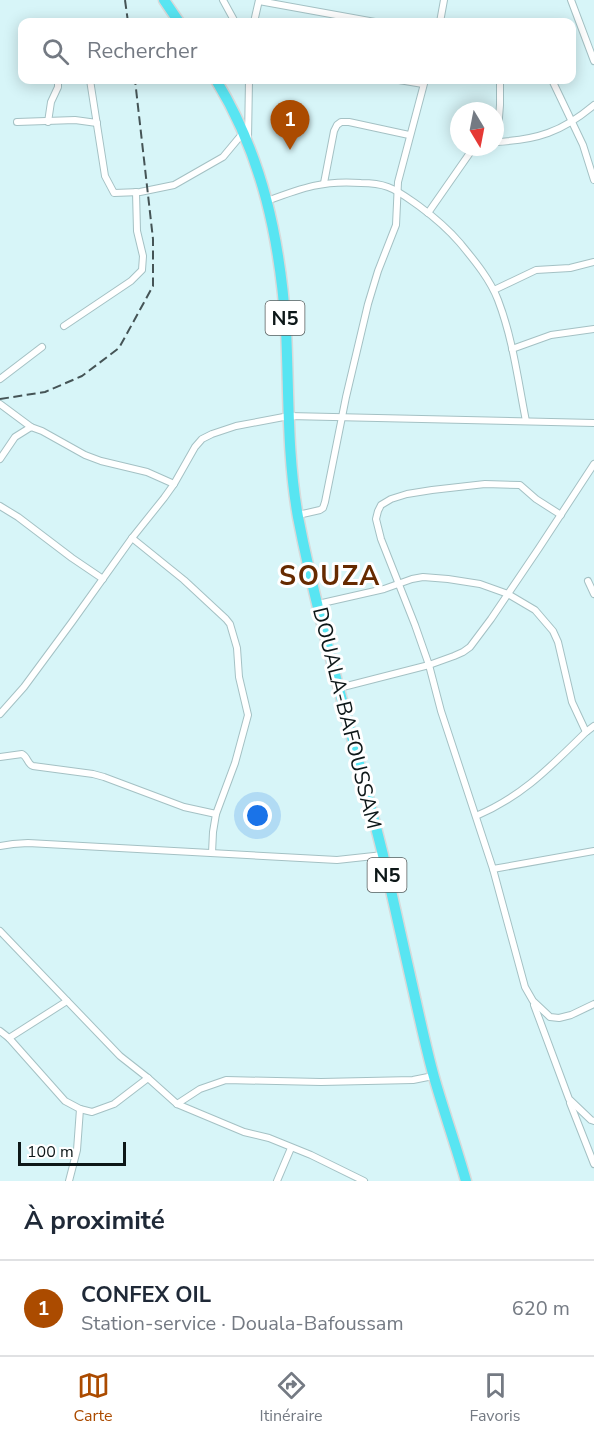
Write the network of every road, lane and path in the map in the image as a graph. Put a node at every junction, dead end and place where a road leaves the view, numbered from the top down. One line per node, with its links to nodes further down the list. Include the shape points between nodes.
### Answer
1 (164, 0): 6 (highway)
2 (223, 0): 7 (street)
3 (444, 0): 10 (street)
4 (571, 0): 11 (street)
5 (259, 1): 8 (street); 9 (street)
6 (176, 18)
7 (233, 18)
8 (256, 18)
9 (353, 18)
10 (441, 18)
11 (594, 61)
12 (58, 84): 21 (street)
13 (91, 84): 24 (street)
14 (218, 84): 26 (highway, DOUALA-BAFOUSSAM / N5)
15 (249, 84): 26 (street)
16 (423, 84): 25 (street)
17 (500, 84): 19 (street)
18 (554, 84): 22 (street)
19 (500, 102)
20 (594, 105): 22 (street)
21 (48, 122): 23 (street); 24 (street)
22 (572, 122): 27 (street, via 539,136); 29 (street)
23 (17, 123)
24 (97, 123): 32 (street, via 105,176 114,193)
25 (410, 135): 30 (street, via 341,122 334,131); 31 (street)
26 (246, 138): 32 (street, via 223,157 174,184); 33 (highway, DOUALA-BAFOUSSAM / N5)
27 (504, 142)
28 (468, 156): 34 (street)
29 (594, 180)
30 (324, 183): 31 (street, via 373,183); 33 (street)
31 (397, 191): 34 (street); 44 (street, via 396,225 368,304)
32 (136, 192): 37 (street, via 142,270)
33 (267, 201): 43 (highway, DOUALA-BAFOUSSAM / N5, via 282,279)
34 (428, 213): 36 (street, via 453,235)
35 (594, 262): 36 (street, via 536,270)
36 (494, 290): 40 (street)
37 (64, 326)
38 (594, 329): 40 (street, via 551,335)
39 (42, 347): 41 (street)
40 (512, 349): 45 (street)
41 (0, 379)
42 (0, 404): 47 (street)
43 (290, 416): 44 (street); 50 (street, via 225,429 202,439); 52 (highway, DOUALA-BAFOUSSAM / N5)
44 (342, 417): 45 (street); 52 (street, via 323,508)
45 (526, 421): 46 (street)
46 (594, 423)
47 (31, 427): 48 (street, via 15,437); 50 (street, via 85,455 147,472)
48 (0, 459)
49 (594, 464): 53 (street)
50 (174, 484): 54 (street)
51 (0, 506): 55 (street)
52 (298, 514): 60 (highway, DOUALA-BAFOUSSAM / N5)
53 (561, 515): 57 (street, via 518,484 471,485 391,499 381,505 376,524); 58 (street)
54 (132, 538): 55 (street); 67 (street, via 226,619 233,632 248,715)
55 (103, 579): 63 (street)
56 (588, 581): 59 (street)
57 (399, 585): 58 (street, via 418,578 441,578 480,584); 60 (street); 61 (street)
58 (508, 594): 61 (street, via 470,647); 65 (street, via 535,610 553,631 572,702)
59 (594, 594)
60 (318, 604): 62 (highway, DOUALA-BAFOUSSAM / N5)
61 (429, 665): 62 (street); 68 (street)
62 (339, 688): 72 (highway, DOUALA-BAFOUSSAM / N5)
63 (0, 714)
64 (594, 726): 65 (street)
65 (586, 732): 68 (street, via 535,781)
66 (0, 757): 67 (street, via 22,753 33,766 93,774 178,805)
67 (216, 814): 71 (street)
68 (476, 816): 73 (street)
69 (0, 846): 71 (street, via 28,843)
70 (594, 851): 73 (street)
71 (212, 853): 72 (street, via 337,860)
72 (383, 855): 80 (highway, DOUALA-BAFOUSSAM / N5)
73 (493, 869): 76 (street, via 520,971)
74 (0, 931): 75 (street)
75 (67, 1001): 79 (street); 81 (street, via 120,1056)
76 (533, 1001): 77 (street, via 550,1017 559,1018); 82 (street)
77 (594, 1004)
78 (0, 1031): 79 (street)
79 (9, 1038): 84 (street, via 65,1101)
80 (433, 1076): 83 (street, via 321,1082 226,1080 200,1089); 91 (highway, DOUALA-BAFOUSSAM / N5)
81 (148, 1078): 83 (street); 84 (street, via 114,1104 92,1112)
82 (569, 1100): 85 (street); 87 (street)
83 (177, 1104): 86 (street)
84 (80, 1109): 88 (street, via 77,1150)
85 (594, 1121)
86 (291, 1148): 89 (street); 90 (street)
87 (594, 1164)
88 (69, 1181)
89 (278, 1181)
90 (364, 1181)
91 (466, 1181)

